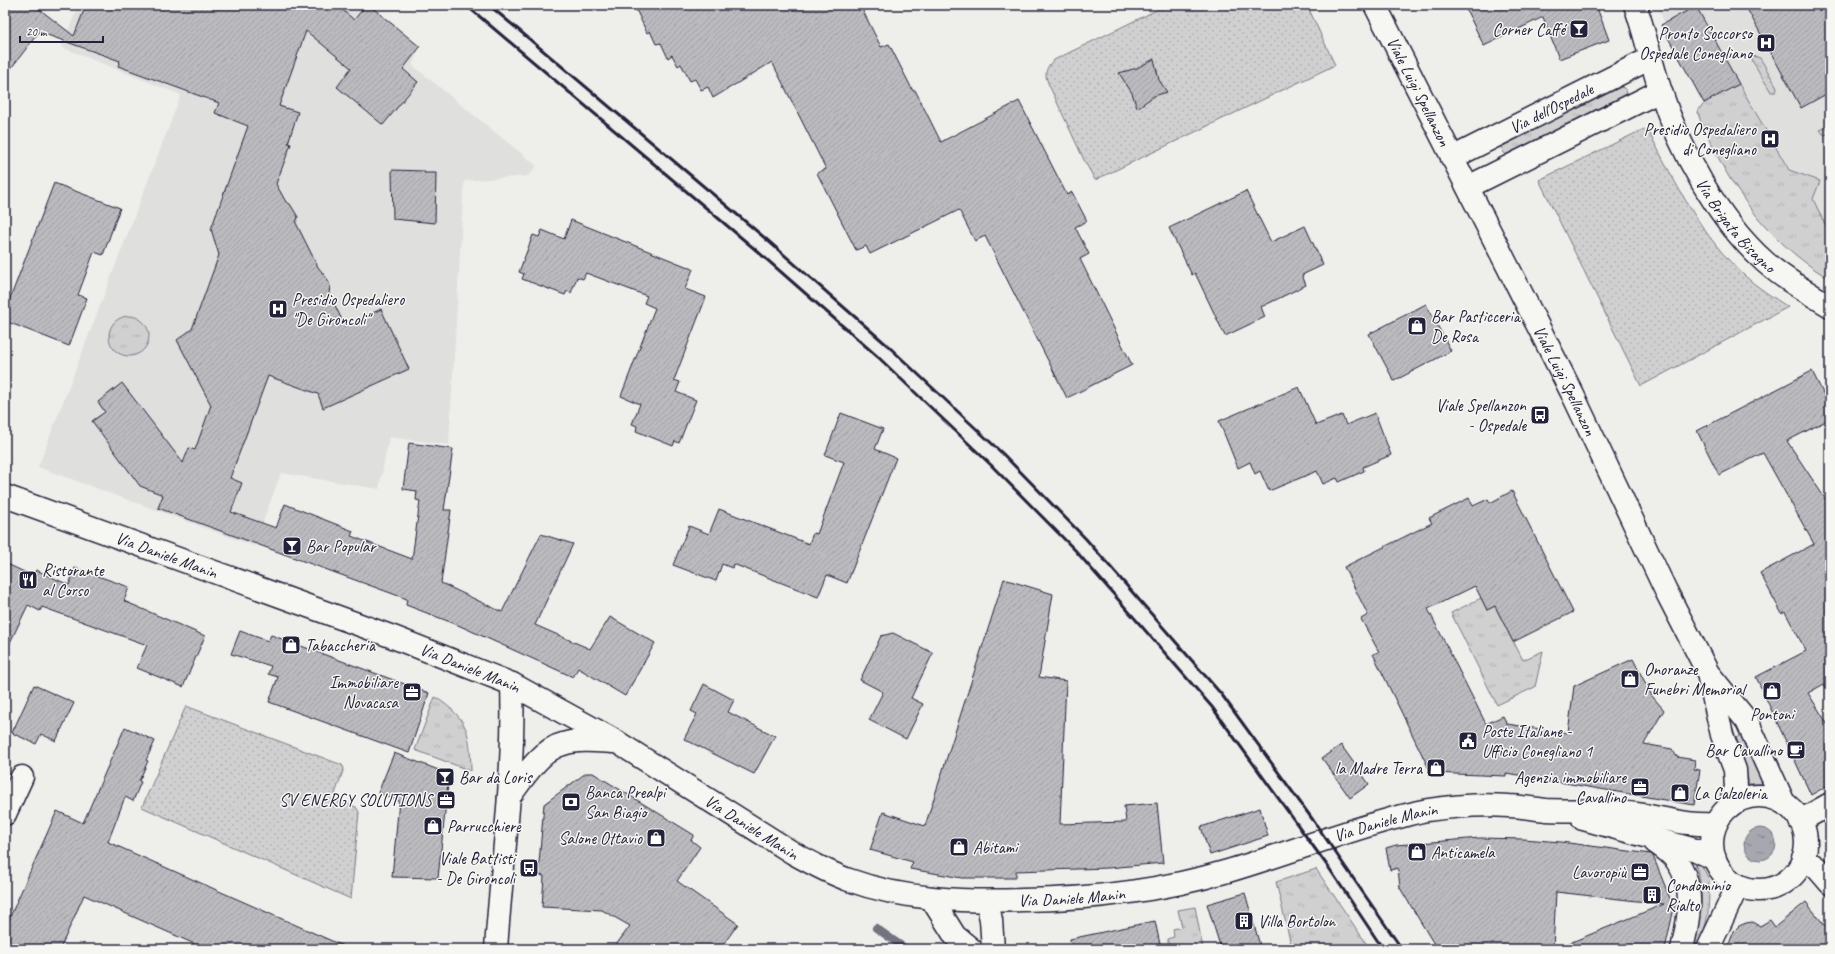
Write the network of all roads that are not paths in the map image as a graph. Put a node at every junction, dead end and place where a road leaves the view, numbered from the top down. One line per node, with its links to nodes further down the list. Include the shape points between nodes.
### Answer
1 (1375, 5): 5 (street, Viale Luigi Spellanzon)
2 (1635, 5): 3 (street, Via Brigata Bisagno)
3 (1651, 58): 4 (street, Via Brigata Bisagno); 5 (street, Via dell'Ospedale)
4 (1660, 91): 6 (street, Via dell'Ospedale); 7 (street, Via Brigata Bisagno, via 1694,169 1727,220 1764,261)
5 (1452, 158): 6 (street, Viale Luigi Spellanzon)
6 (1468, 187): 9 (street, Viale Luigi Spellanzon, via 1574,395 1666,591)
7 (1830, 306)
8 (5, 496): 10 (street, Via Daniele Manin, via 399,639)
9 (1708, 673): 14 (street, Viale Luigi Spellanzon, via 1747,721); 18 (street, Viale Luigi Spellanzon, via 1722,735 1735,770 1736,788)
10 (512, 684): 11 (street, Via Daniele Manin); 13 (street)
11 (617, 742): 13 (street, via 584,740 561,744 540,758); 25 (street, Via Daniele Manin, via 821,868 850,880 901,894)
12 (22, 777): 17 (street)
13 (509, 797): 27 (street)
14 (1784, 804): 18 (street, via 1773,798 1750,797 1738,801); 19 (street)
15 (1830, 804): 19 (street)
16 (1543, 810): 18 (street, Via Daniele Manin, via 1602,810 1697,825); 20 (street, Via Daniele Manin); 26 (street, Via Daniele Manin, via 1507,805 1426,810 1360,827 1230,871 1179,884 1084,898)
17 (5, 814)
18 (1722, 816): 22 (street, via 1713,835)
19 (1800, 821): 21 (street, via 1806,839)
20 (1649, 838): 22 (street, Via Daniele Manin, via 1696,850); 30 (street, via 1676,859 1686,877 1690,901)
21 (1803, 858): 23 (street, via 1817,868); 24 (street, via 1795,873 1772,888 1755,890)
22 (1715, 859): 24 (street, via 1724,874)
23 (1830, 883)
24 (1738, 885): 31 (street)
25 (931, 898): 26 (street, Via Daniele Manin); 28 (street, via 956,936)
26 (987, 901): 29 (street)
27 (496, 949)
28 (971, 949)
29 (993, 949)
30 (1682, 949)
31 (1708, 949)

